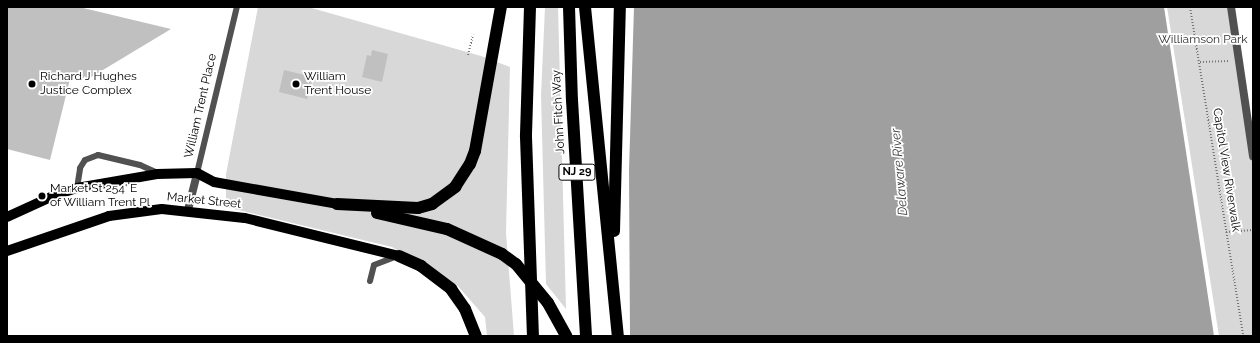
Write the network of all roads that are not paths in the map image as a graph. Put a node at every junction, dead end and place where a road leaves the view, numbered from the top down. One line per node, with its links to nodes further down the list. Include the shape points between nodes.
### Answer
1 (237, 7): 9 (lane, William Trent Place)
2 (501, 7): 12 (highway, via 475,151 455,187 432,204 418,208)
3 (530, 7): 20 (highway, via 526,136)
4 (569, 7): 22 (highway, John Fitch Way / NJ 29)
5 (585, 7): 17 (highway)
6 (620, 7): 17 (highway)
7 (1231, 7): 8 (street)
8 (1253, 156)
9 (198, 173): 10 (main road, Market Street); 12 (main road, Market Street, via 214,182); 13 (street, William Trent Place)
10 (162, 174): 11 (main road, Market Street); 11 (lane, via 140,165 98,155 85,160 80,168)
11 (77, 188): 14 (main road, Market Street)
12 (337, 204): 21 (highway, via 447,229 502,254 516,264 548,304)
13 (188, 210): 15 (main road, Market Street, via 136,211 109,216); 16 (main road, Market Street, via 246,218)
14 (7, 217)
15 (7, 251)
16 (399, 256): 18 (lane, via 374,265); 19 (highway, via 421,266 451,289 465,309)
17 (612, 266): 23 (highway)
18 (370, 281)
19 (476, 336)
20 (533, 336)
21 (566, 336)
22 (586, 336)
23 (618, 336)

